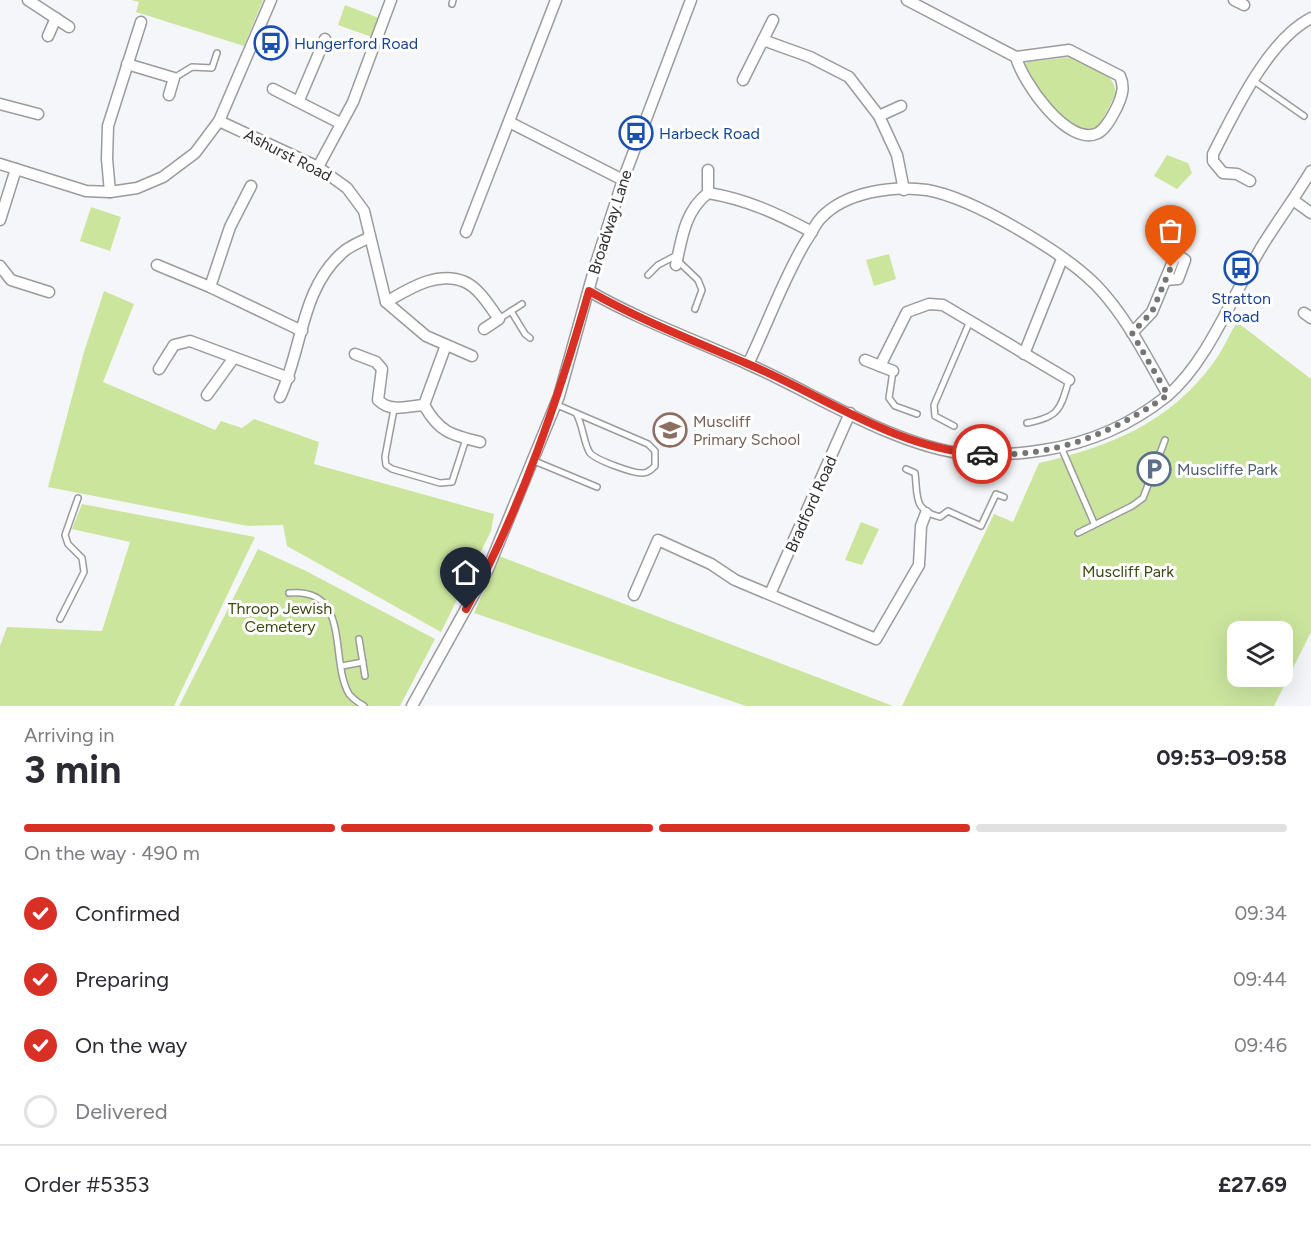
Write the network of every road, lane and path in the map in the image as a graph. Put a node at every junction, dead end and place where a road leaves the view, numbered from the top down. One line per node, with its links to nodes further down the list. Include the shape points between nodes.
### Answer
1 (28, 0): 7 (street)
2 (271, 0): 29 (street)
3 (391, 0): 31 (street, via 353,102)
4 (556, 0): 30 (street)
5 (691, 0): 37 (street, Broadway Lane)
6 (907, 0): 16 (street)
7 (56, 18): 11 (street); 12 (street)
8 (1311, 18): 20 (street, via 1296,26 1268,56)
9 (773, 20): 14 (street)
10 (141, 22): 17 (street)
11 (69, 27)
12 (48, 36)
13 (325, 39): 23 (street)
14 (763, 40): 19 (street); 28 (street, via 849,77)
15 (218, 53): 18 (lane, via 212,68 192,67)
16 (1016, 57): 16 (street, via 1069,50 1120,76 1122,96 1106,126 1099,132 1083,134 1053,117 1019,70)
17 (128, 64): 18 (street); 41 (street, via 108,126)
18 (174, 78): 22 (street)
19 (743, 80)
20 (1254, 81): 27 (lane); 38 (street, via 1213,160 1223,173 1237,174)
21 (273, 89): 23 (street)
22 (169, 95)
23 (299, 100): 31 (street)
24 (0, 104): 26 (street)
25 (901, 106): 28 (street)
26 (38, 114)
27 (1305, 116)
28 (879, 117): 40 (street, via 897,155)
29 (219, 121): 33 (street, Ashurst Road); 41 (street, via 179,167 137,188)
30 (509, 122): 37 (street); 46 (street)
31 (340, 123): 33 (street)
32 (0, 164): 34 (street)
33 (318, 167): 48 (street, Ashurst Road, via 347,188 364,211)
34 (16, 169): 41 (street, via 86,191); 45 (street)
35 (708, 170): 42 (street)
36 (1311, 171): 43 (street)
37 (623, 180): 56 (street, Broadway Lane)
38 (1250, 181)
39 (251, 186): 55 (street, via 230,227)
40 (904, 190): 47 (street, via 846,199 820,218); 49 (street, via 927,190 974,207 1028,234)
41 (110, 192)
42 (708, 193): 47 (street, via 768,209); 50 (street, via 695,203 685,224)
43 (1293, 200): 44 (street); 81 (street, via 1263,244 1209,342)
44 (1311, 213)
45 (0, 220)
46 (466, 232)
47 (812, 232): 74 (street, via 795,258)
48 (370, 237): 58 (street, Ashurst Road); 65 (street, via 343,251 326,270)
49 (1062, 259): 66 (street, via 1097,286); 70 (street)
50 (677, 260): 53 (lane, via 658,265); 60 (lane, via 698,280 702,290)
51 (0, 266): 57 (street, via 11,280)
52 (157, 266): 55 (street)
53 (648, 275)
54 (1165, 280): 66 (street, via 1152,312)
55 (210, 287): 65 (street)
56 (589, 291): 74 (street); 84 (street, Broadway Lane)
57 (49, 292)
58 (386, 302): 62 (street, via 418,284 441,279 465,282); 68 (street, via 426,336)
59 (522, 304): 61 (lane)
60 (695, 309)
61 (511, 311): 62 (lane); 67 (lane)
62 (500, 319): 64 (street)
63 (970, 321): 70 (street); 75 (street, via 943,305 907,312); 90 (lane, via 934,405 935,416)
64 (484, 329)
65 (302, 331): 78 (street)
66 (1132, 333): 81 (street)
67 (530, 338)
68 (446, 345): 71 (street); 83 (street)
69 (355, 354): 85 (street, via 376,362 382,369 378,400)
70 (1024, 354): 79 (street)
71 (472, 356)
72 (233, 359): 76 (street, via 198,343 182,342 168,351); 78 (street); 80 (street)
73 (865, 360): 75 (street)
74 (748, 364): 87 (street)
75 (880, 366): 77 (street)
76 (159, 369)
77 (893, 371): 88 (lane, via 889,398 894,406)
78 (289, 378): 82 (street)
79 (1069, 380): 89 (lane, via 1060,408 1049,419)
80 (207, 395)
81 (1168, 395): 94 (street, via 1099,436)
82 (280, 397)
83 (424, 405): 85 (street); 91 (street, via 437,426)
84 (555, 405): 86 (lane); 95 (street, Broadway Lane)
85 (394, 409): 91 (lane, via 385,457 386,465 392,469 440,483 452,482)
86 (576, 413): 86 (lane, via 648,444 655,451 655,466 644,473 634,472 592,456)
87 (850, 413): 94 (street, via 901,436 966,454 994,455); 104 (street, Bradford Road)
88 (917, 414)
89 (1027, 423)
90 (954, 426)
91 (466, 439): 93 (street)
92 (1165, 440): 101 (lane, via 1143,498)
93 (480, 442)
94 (1061, 447): 101 (lane)
95 (532, 460): 97 (lane); 112 (street, Broadway Lane, via 488,569)
96 (906, 469): 100 (lane, via 915,473 919,505)
97 (597, 487)
98 (1004, 497): 100 (lane, via 996,494 981,526 948,511 940,517)
99 (78, 498): 106 (lane, via 64,535 82,558 84,572)
100 (926, 513): 104 (street, via 921,526 919,565 880,641)
101 (1094, 523): 102 (lane)
102 (1078, 533)
103 (289, 593): 109 (lane, via 318,598 327,606 333,617)
104 (771, 594): 105 (street, via 658,540)
105 (634, 595)
106 (60, 619)
107 (359, 639): 108 (lane)
108 (363, 662): 109 (lane); 110 (lane)
109 (342, 666): 111 (lane, via 350,695)
110 (365, 676)
111 (364, 706)
112 (412, 706)

